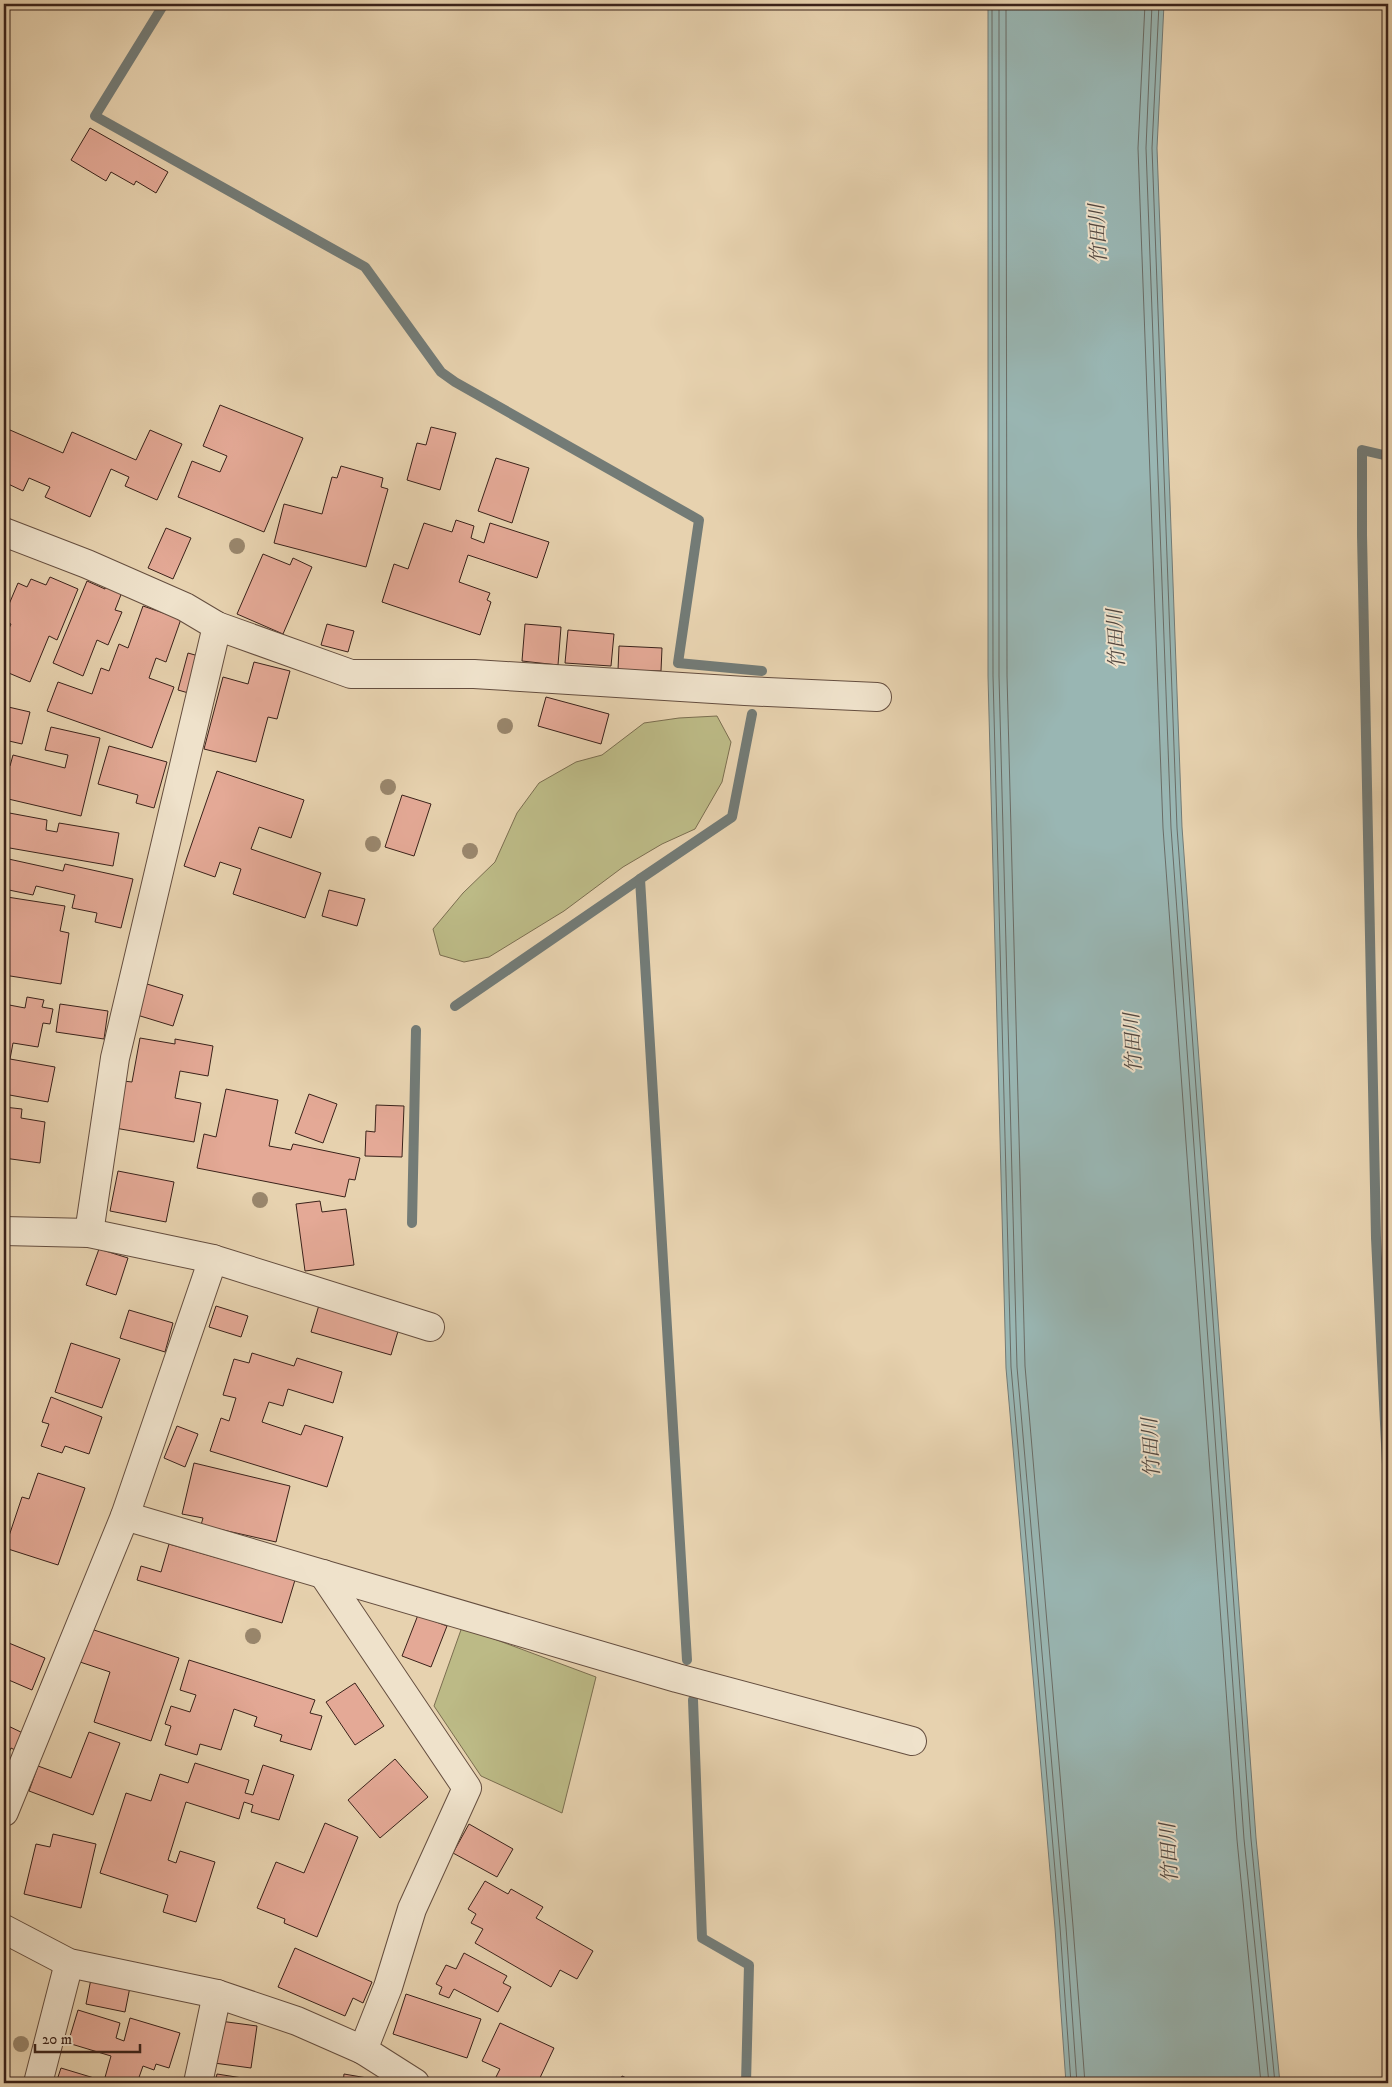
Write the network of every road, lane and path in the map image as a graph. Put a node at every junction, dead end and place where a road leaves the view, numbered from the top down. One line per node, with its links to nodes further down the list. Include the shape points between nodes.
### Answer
1 (4, 532): 2 (street, via 184,607)
2 (216, 626): 3 (street, via 351,674 474,674); 5 (street, via 115,1058)
3 (877, 697)
4 (4, 1231): 5 (street)
5 (89, 1233): 6 (street)
6 (213, 1259): 7 (street); 8 (street)
7 (430, 1327)
8 (125, 1516): 9 (street); 11 (street)
9 (323, 1574): 10 (street, via 677,1678); 15 (street, via 467,1788 412,1909 388,1987)
10 (912, 1741)
11 (4, 1812)
12 (4, 1929): 13 (street)
13 (69, 1963): 14 (street); 17 (street)
14 (217, 1994): 15 (street, via 297,2021); 18 (street)
15 (363, 2050): 16 (street)
16 (400, 2079)
17 (38, 2083)
18 (198, 2083)

